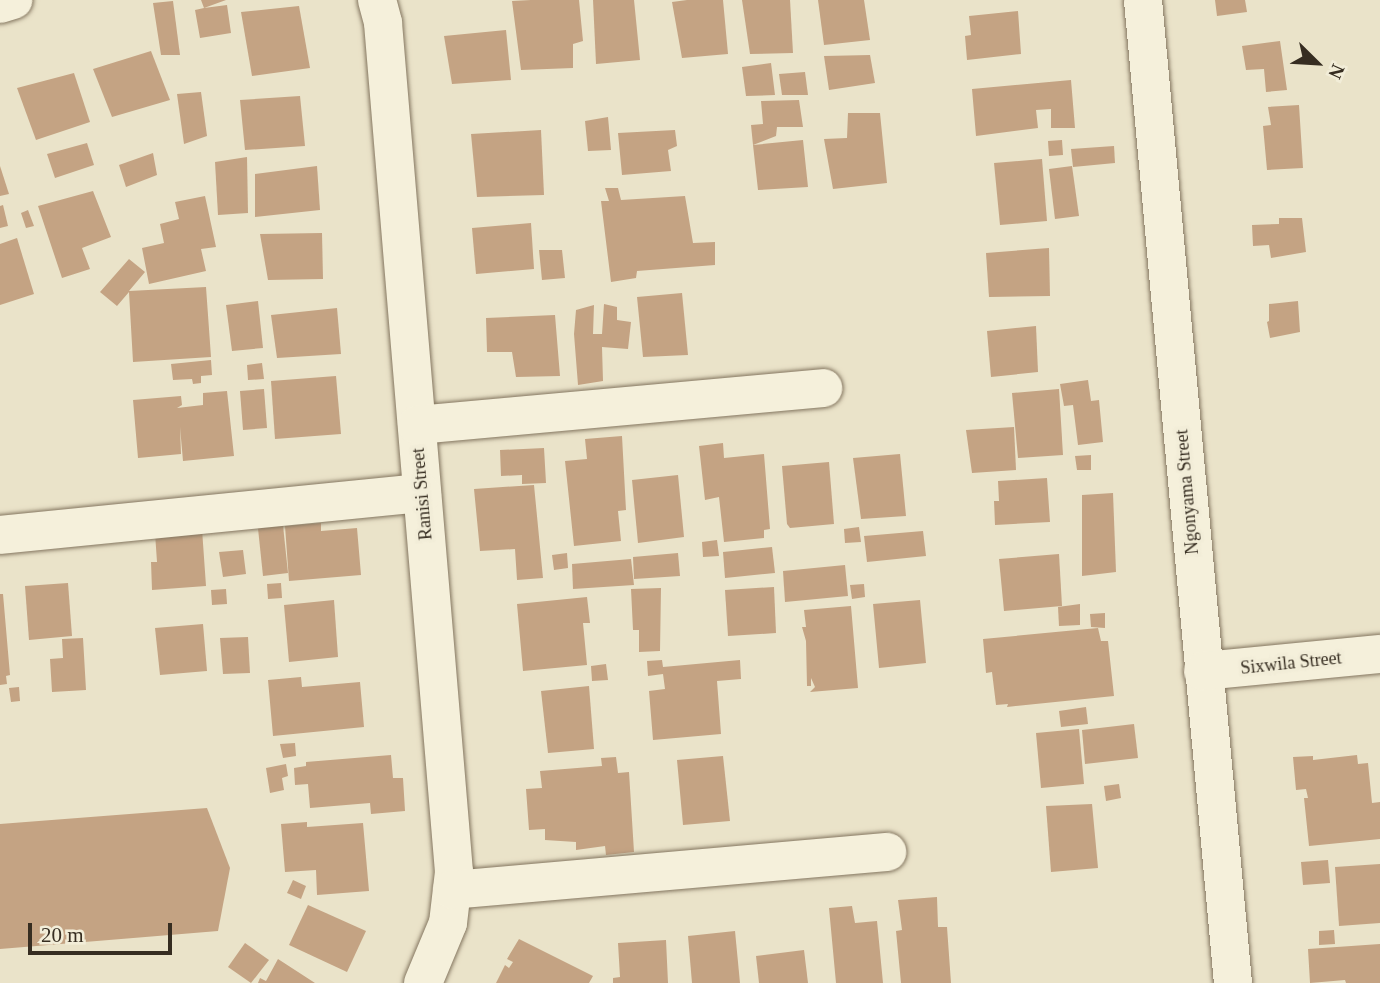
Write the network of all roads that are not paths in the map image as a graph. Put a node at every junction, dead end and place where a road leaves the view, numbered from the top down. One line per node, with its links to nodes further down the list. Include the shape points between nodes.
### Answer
1 (13, 0): 4 (street)
2 (377, 0): 6 (street, Ranisi Street, via 383,23)
3 (1143, 0): 10 (street, Ngonyama Street)
4 (0, 4)
5 (823, 388): 6 (street)
6 (417, 425): 7 (street, Ranisi Street)
7 (422, 493): 8 (street); 12 (street, Ranisi Street)
8 (0, 535)
9 (1380, 654): 10 (street, Sixwila Street)
10 (1203, 671): 14 (street, Ngonyama Street)
11 (887, 852): 12 (street)
12 (452, 890): 13 (street, Ranisi Street, via 448,923)
13 (423, 983)
14 (1233, 983)

